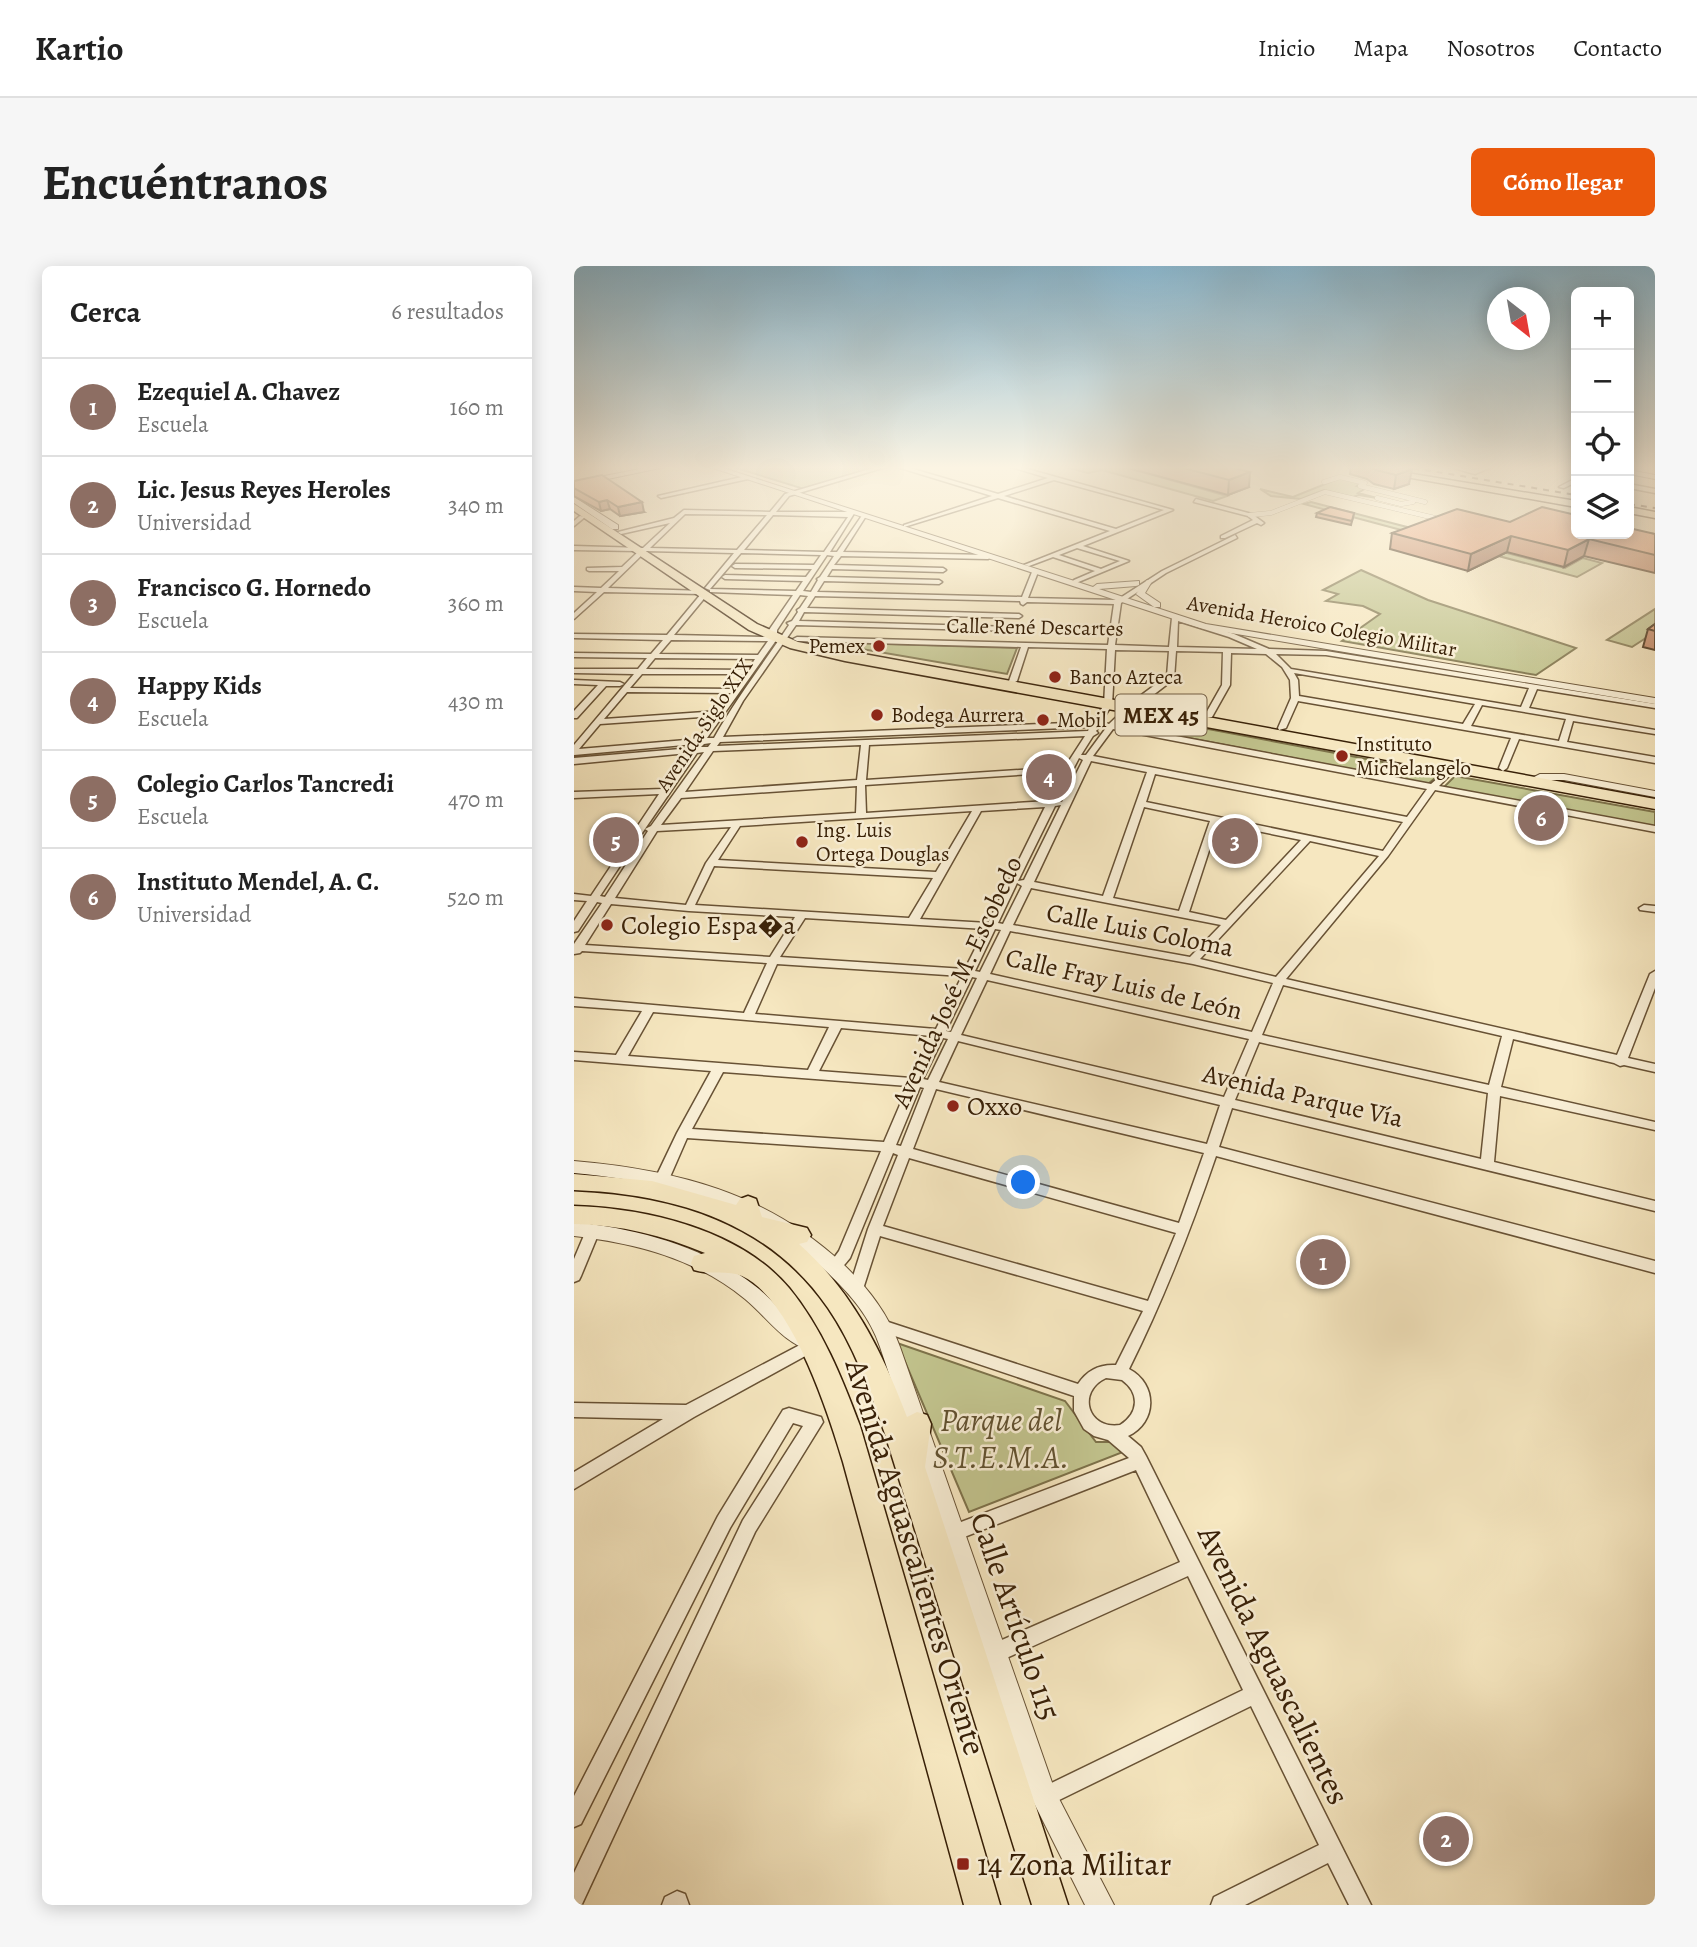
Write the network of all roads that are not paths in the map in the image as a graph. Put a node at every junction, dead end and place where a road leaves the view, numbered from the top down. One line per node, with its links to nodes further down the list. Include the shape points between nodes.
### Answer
1 (634, 542): 14 (main road, MEX 45)
2 (653, 542): 14 (street)
3 (746, 542): 15 (street)
4 (832, 542): 16 (street, Avenida Siglo XIX)
5 (845, 542): 17 (street, Avenida Siglo XIX)
6 (937, 542): 13 (street, Avenida Heroico Colegio Militar)
7 (941, 542): 13 (street, Avenida Heroico Colegio Militar)
8 (1086, 542): 11 (street)
9 (1211, 542): 32 (street)
10 (1224, 542): 33 (street)
11 (1077, 546): 18 (street); 26 (street, via 1126,561)
12 (574, 548): 14 (street)
13 (953, 548): 17 (street); 24 (street, Avenida Heroico Colegio Militar); 24 (street, Avenida Heroico Colegio Militar); 25 (street)
14 (646, 550): 15 (street); 23 (street); 37 (main road, MEX 45)
15 (739, 551): 16 (street); 37 (street)
16 (824, 554): 17 (street); 20 (street, Avenida Siglo XIX)
17 (837, 554): 21 (street, Avenida Siglo XIX)
18 (1054, 555): 24 (street); 26 (street)
19 (735, 566): 20 (street)
20 (816, 567): 28 (street, Avenida Siglo XIX)
21 (829, 567): 25 (street); 29 (street, Avenida Siglo XIX)
22 (589, 569): 23 (street)
23 (622, 569): 36 (street)
24 (1031, 569): 30 (street, Avenida Heroico Colegio Militar); 41 (street, Avenida Heroico Colegio Militar); 42 (street)
25 (943, 570): 31 (street)
26 (1102, 571): 30 (street)
27 (725, 577): 28 (street)
28 (807, 579): 38 (street, Avenida Siglo XIX)
29 (820, 579): 31 (street); 39 (street, Avenida Siglo XIX)
30 (1076, 581): 34 (street, Avenida Heroico Colegio Militar)
31 (939, 582): 40 (street)
32 (1136, 583): 34 (street); 41 (street)
33 (1147, 583): 41 (street); 45 (street, via 1140,594)
34 (1092, 587): 41 (street, Avenida Heroico Colegio Militar)
35 (574, 589): 36 (street)
36 (601, 590): 37 (street); 47 (street)
37 (707, 591): 38 (street); 51 (street); 52 (main road, MEX 45, via 753,627)
38 (798, 593): 39 (street); 52 (street, Avenida Siglo XIX)
39 (811, 594): 40 (street); 43 (street, Avenida Siglo XIX)
40 (932, 597): 42 (street); 44 (street)
41 (1118, 598): 42 (street); 45 (street, Avenida Heroico Colegio Militar); 56 (street)
42 (1024, 599): 46 (street)
43 (800, 611): 44 (street); 52 (street, Avenida Siglo XIX)
44 (923, 612): 46 (street); 48 (street)
45 (1172, 614): 57 (street); 59 (street); 75 (street, Avenida Heroico Colegio Militar, via 1229,631)
46 (1019, 616): 49 (street)
47 (574, 617)
48 (916, 626): 49 (street); 52 (street); 53 (street)
49 (1015, 629): 54 (street)
50 (574, 636): 51 (street, Calle René Descartes)
51 (669, 636): 52 (street, Calle René Descartes); 60 (street)
52 (783, 637): 53 (street, Calle René Descartes); 62 (street, Avenida Siglo XIX); 67 (main road, MEX 45); 74 (main road, MEX 45, via 845,657); 91 (street, Avenida Siglo XIX)
53 (908, 642): 54 (street, Calle René Descartes)
54 (1011, 644): 55 (street, Calle René Descartes)
55 (1025, 645): 56 (street, Calle René Descartes, via 1071,650); 67 (street)
56 (1111, 646): 57 (street, Calle René Descartes); 74 (street)
57 (1172, 648): 58 (street, Calle René Descartes); 77 (street, Avenida José M. Escobedo, via 1171,677)
58 (1227, 650): 59 (street, Calle René Descartes); 81 (street, via 1226,685)
59 (1272, 651): 64 (street); 70 (street, Avenida Heroico Colegio Militar, via 1326,653)
60 (654, 654): 61 (street); 62 (street); 65 (street)
61 (574, 655)
62 (760, 657): 66 (street, Avenida Siglo XIX)
63 (574, 671): 65 (street)
64 (1293, 671): 73 (street); 76 (street)
65 (641, 672): 66 (street); 71 (street)
66 (749, 673): 72 (street, Avenida Siglo XIX)
67 (1013, 681): 74 (main road, MEX 45)
68 (574, 682): 69 (street)
69 (604, 683): 71 (street); 82 (street)
70 (1534, 686): 75 (street, Avenida Heroico Colegio Militar); 78 (street)
71 (623, 687): 72 (street); 84 (street)
72 (735, 691): 79 (street, Avenida Siglo XIX)
73 (1296, 698): 86 (street); 87 (street)
74 (1107, 701): 77 (main road, MEX 45); 85 (street, Avenida José M. Escobedo)
75 (1655, 701)
76 (1479, 703): 78 (street); 86 (street)
77 (1130, 705): 80 (main road, MEX 45); 81 (main road, MEX 45); 85 (street, Avenida José M. Escobedo)
78 (1524, 710): 83 (street)
79 (720, 713): 84 (street); 94 (street, Avenida Siglo XIX)
80 (1154, 714): 85 (street); 103 (main road, MEX 45)
81 (1209, 715): 87 (main road, MEX 45)
82 (574, 716)
83 (1570, 718): 89 (street); 93 (street)
84 (598, 722): 96 (street)
85 (1103, 727): 88 (street); 97 (street, Avenida José M. Escobedo); 98 (street, Avenida José M. Escobedo); 108 (street)
86 (1466, 727): 90 (street)
87 (1282, 728): 101 (main road, MEX 45)
88 (1034, 732): 91 (street); 92 (street)
89 (1655, 732)
90 (1516, 736): 93 (street); 101 (street)
91 (717, 740): 94 (street, Avenida Siglo XIX)
92 (865, 744): 94 (street); 106 (street)
93 (1562, 744): 99 (street)
94 (707, 745): 95 (street, Avenida Siglo XIX); 96 (street); 109 (street, Avenida Siglo XIX)
95 (695, 750): 100 (street); 109 (street, Avenida Siglo XIX)
96 (574, 751)
97 (1075, 757): 98 (street); 102 (street, Avenida José M. Escobedo)
98 (1088, 758): 104 (street); 113 (street, Avenida José M. Escobedo)
99 (1655, 760)
100 (574, 761)
101 (1503, 768): 105 (main road, MEX 45)
102 (1068, 769): 106 (street); 112 (street, Avenida José M. Escobedo)
103 (1452, 769): 105 (main road, MEX 45); 108 (street)
104 (1152, 771): 114 (street); 119 (street)
105 (1540, 781): 107 (main road, MEX 45); 111 (street, via 1564,777); 115 (street, via 1569,793)
106 (861, 782): 109 (street); 117 (street)
107 (1560, 784): 111 (main road, MEX 45); 115 (main road, MEX 45)
108 (1432, 788): 119 (street); 122 (street)
109 (673, 793): 110 (street); 121 (street, Avenida Siglo XIX); 123 (street, Avenida Siglo XIX)
110 (574, 795)
111 (1655, 797)
112 (1052, 802): 113 (street); 116 (street); 128 (street, Avenida José M. Escobedo)
113 (1065, 803): 129 (street, Avenida José M. Escobedo)
114 (1140, 804): 118 (street); 132 (street)
115 (1655, 806)
116 (978, 808): 117 (street); 127 (street)
117 (862, 815): 120 (street)
118 (1214, 818): 124 (street); 136 (street)
119 (1409, 820): 125 (street)
120 (737, 824): 121 (street); 126 (street)
121 (654, 829): 123 (street); 133 (street, Avenida Siglo XIX)
122 (1655, 829)
123 (638, 831): 131 (street, Avenida Siglo XIX)
124 (1308, 838): 125 (street); 138 (street)
125 (1385, 853): 148 (street)
126 (711, 863): 127 (street); 134 (street)
127 (937, 875): 137 (street)
128 (1014, 882): 129 (street); 139 (street, Avenida José M. Escobedo)
129 (1028, 884): 132 (street); 140 (street, Avenida José M. Escobedo)
130 (574, 897): 131 (street, Calle Luis Coloma)
131 (595, 899): 133 (street, Calle Luis Coloma); 141 (street, Avenida Siglo XIX)
132 (1107, 900): 136 (street)
133 (607, 901): 134 (street, Calle Luis Coloma); 142 (street, Avenida Siglo XIX)
134 (689, 908): 135 (street, Calle Luis Coloma)
135 (802, 914): 137 (street, Calle Luis Coloma); 143 (street)
136 (1183, 914): 138 (street)
137 (913, 921): 139 (street, Calle Luis Coloma)
138 (1227, 923): 144 (street)
139 (993, 925): 140 (street, Calle Luis Coloma); 145 (street, Avenida José M. Escobedo)
140 (1006, 927): 144 (street, Calle Luis Coloma); 147 (street, Avenida José M. Escobedo)
141 (574, 929)
142 (576, 949): 143 (street, Calle Fray Luis de León)
143 (774, 960): 145 (street, Calle Fray Luis de León); 151 (street)
144 (1193, 961): 148 (street, Calle Luis Coloma)
145 (969, 973): 147 (street, Calle Fray Luis de León); 153 (street, Avenida José M. Escobedo)
146 (1655, 974): 159 (street)
147 (984, 976): 155 (street, Calle Fray Luis de León); 156 (street, Avenida José M. Escobedo)
148 (1279, 981): 154 (street, Calle Luis Coloma); 155 (street)
149 (574, 1002): 150 (street, Avenida Parque Vía)
150 (650, 1008): 151 (street, Avenida Parque Vía); 158 (street)
151 (748, 1017): 152 (street, Avenida Parque Vía)
152 (837, 1024): 153 (street, Avenida Parque Vía); 162 (street)
153 (939, 1034): 156 (street, Avenida Parque Vía); 163 (street, Avenida José M. Escobedo)
154 (1508, 1035): 159 (street, Calle Luis Coloma); 165 (street)
155 (1254, 1036): 165 (street, Calle Fray Luis de León); 166 (street)
156 (953, 1038): 164 (street, Avenida José M. Escobedo); 166 (street, Avenida Parque Vía)
157 (574, 1056): 158 (street)
158 (620, 1059): 160 (street)
159 (1620, 1062): 161 (street, Calle Luis Coloma)
160 (719, 1068): 162 (street); 168 (street)
161 (1655, 1069)
162 (812, 1074): 163 (street)
163 (916, 1081): 164 (street); 169 (street, Avenida José M. Escobedo)
164 (932, 1083): 170 (street); 171 (street, Avenida José M. Escobedo)
165 (1494, 1091): 167 (street, Calle Fray Luis de León); 172 (street)
166 (1227, 1104): 170 (street); 172 (street, Avenida Parque Vía)
167 (1655, 1126)
168 (683, 1133): 169 (street); 173 (street)
169 (887, 1147): 171 (street); 183 (street, Avenida José M. Escobedo, via 849,1245)
170 (1212, 1150): 179 (street); 184 (street)
171 (905, 1152): 178 (street, Avenida José M. Escobedo); 179 (street)
172 (1487, 1164): 175 (street, Avenida Parque Vía)
173 (663, 1177): 174 (street); 176 (street)
174 (575, 1178): 176 (main road, Avenida Aguascalientes Oriente, via 660,1191)
175 (1655, 1206)
176 (750, 1215): 180 (main road); 198 (main road, Avenida Aguascalientes Oriente, via 843,1309 866,1352)
177 (589, 1221): 181 (street); 182 (main road, Avenida Aguascalientes Oriente, via 695,1240); 185 (street)
178 (876, 1229): 186 (street, Avenida José M. Escobedo); 187 (street)
179 (1184, 1230): 187 (street)
180 (799, 1235): 183 (street, Calle Artículo 115)
181 (702, 1263): 182 (main road); 189 (street, via 754,1296 799,1340)
182 (749, 1265): 189 (main road, Avenida Aguascalientes Oriente, via 779,1294)
183 (835, 1266): 186 (street, Calle Artículo 115)
184 (1655, 1267)
185 (574, 1276)
186 (856, 1289): 188 (street, Calle Artículo 115)
187 (1152, 1308): 190 (street)
188 (882, 1326): 191 (street); 194 (street, Calle Artículo 115)
189 (813, 1344): 193 (street); 210 (main road, Avenida Aguascalientes Oriente, via 850,1440)
190 (1119, 1374): 191 (street, via 1101,1375); 195 (street, via 1135,1381 1144,1395 1144,1411)
191 (1081, 1392): 196 (street, via 1084,1418)
192 (574, 1410): 193 (street)
193 (688, 1412): 199 (street)
194 (917, 1424): 198 (main road); 202 (street, Calle Artículo 115)
195 (1134, 1424): 196 (street); 197 (street, Avenida Aguascalientes)
196 (1110, 1432): 197 (street, Avenida Aguascalientes)
197 (1138, 1456): 202 (street); 203 (street, Avenida Aguascalientes)
198 (912, 1471): 211 (main road, Avenida Aguascalientes Oriente)
199 (574, 1481)
200 (724, 1522): 201 (street); 201 (street, via 789,1415 815,1422); 207 (street)
201 (749, 1526): 209 (street)
202 (954, 1532): 204 (street, Calle Artículo 115)
203 (1191, 1566): 204 (street); 205 (street, Avenida Aguascalientes)
204 (995, 1653): 206 (street, Calle Artículo 115)
205 (1254, 1695): 206 (street); 208 (street, Avenida Aguascalientes)
206 (1044, 1797): 212 (street, Calle Artículo 115)
207 (574, 1817)
208 (1332, 1850): 213 (street); 214 (street, Avenida Aguascalientes)
209 (574, 1896)
210 (982, 1905)
211 (1050, 1905)
212 (1100, 1905)
213 (1222, 1905)
214 (1360, 1905)

